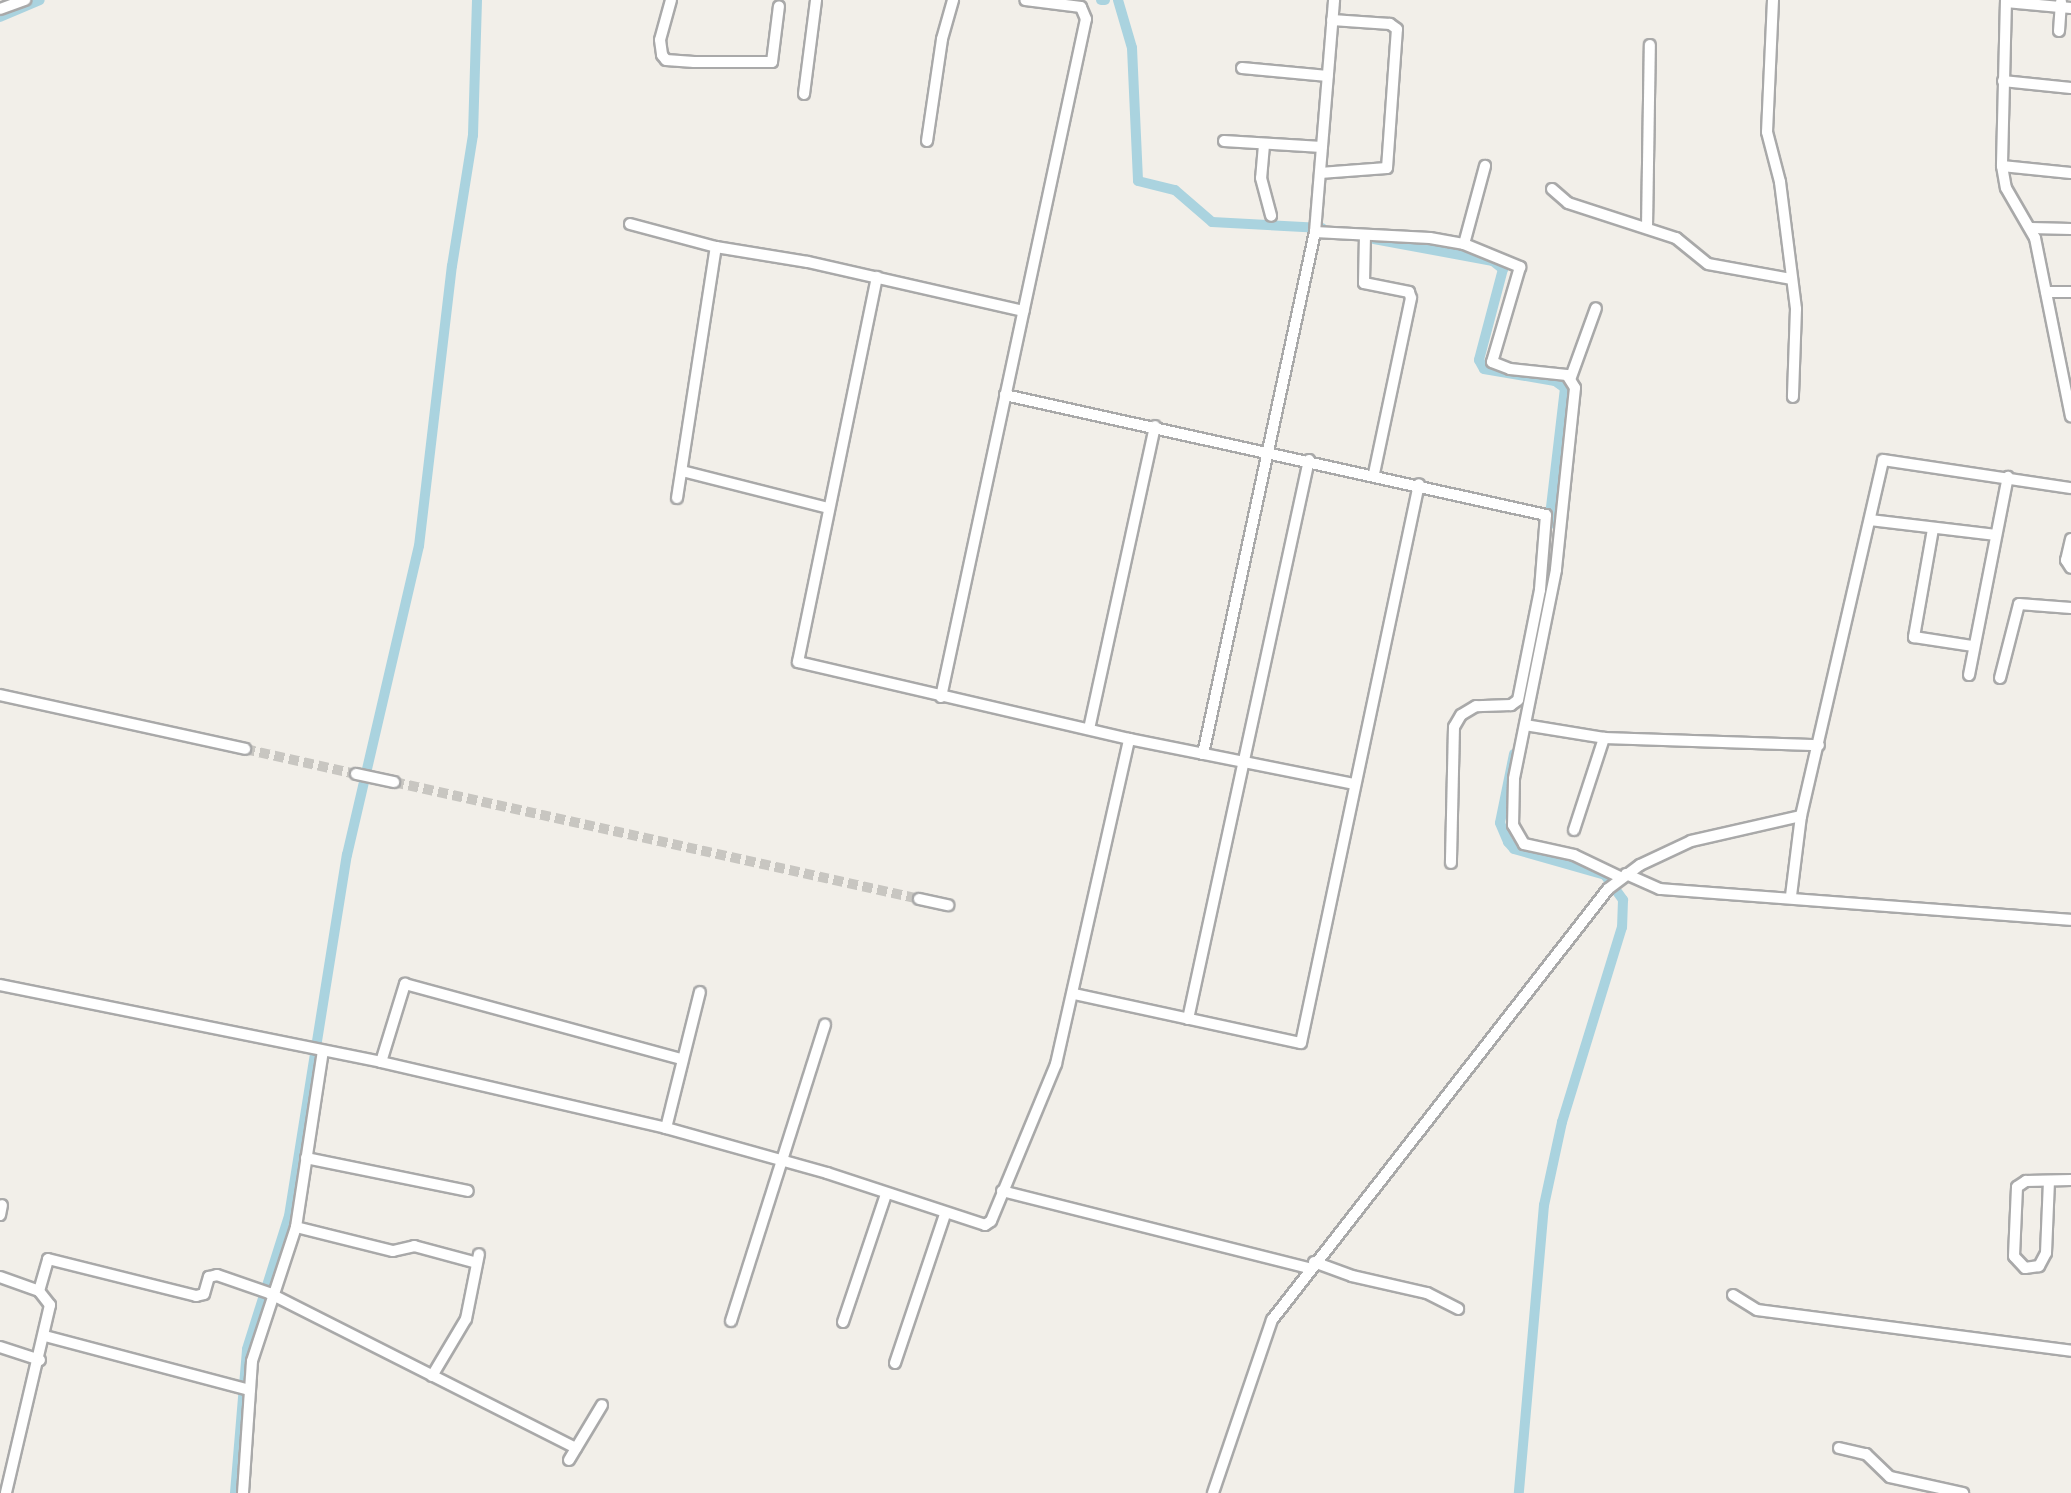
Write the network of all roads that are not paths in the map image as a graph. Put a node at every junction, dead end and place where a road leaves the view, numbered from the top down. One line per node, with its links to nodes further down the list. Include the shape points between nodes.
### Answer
1 (25, 0): 12 (street)
2 (671, 0): 11 (street, via 660,40 662,55 673,61 770,64)
3 (816, 0): 20 (street)
4 (953, 0): 21 (street, via 942,39)
5 (1025, 0): 9 (street)
6 (1334, 0): 13 (street)
7 (1773, 0): 40 (street, via 1767,132 1780,182)
8 (2006, 1): 10 (street); 18 (street)
9 (1068, 3): 44 (street, via 1083,9 1086,19)
10 (2064, 5): 14 (street)
11 (779, 6)
12 (0, 9)
13 (1332, 20): 17 (street); 27 (street, via 1390,24 1397,29 1387,168)
14 (2059, 31)
15 (1650, 45): 32 (street)
16 (1242, 68): 17 (street)
17 (1328, 76): 24 (street)
18 (2003, 81): 19 (street); 26 (street)
19 (2071, 88)
20 (804, 94)
21 (928, 141)
22 (1224, 141): 23 (street)
23 (1264, 145): 24 (street); 30 (street, via 1261,178)
24 (1322, 147): 27 (street)
25 (1485, 166): 37 (street)
26 (2001, 166): 28 (street); 33 (street, via 2006,188)
27 (1320, 173): 34 (street)
28 (2071, 173)
29 (1552, 190): 32 (street, via 1568,203)
30 (1271, 216)
31 (630, 224): 38 (street)
32 (1647, 227): 40 (street, via 1685,243 1708,264)
33 (2031, 228): 35 (street); 41 (street)
34 (1316, 229): 36 (street); 51 (street)
35 (2071, 229)
36 (1365, 235): 37 (street); 54 (street, via 1364,283 1409,292 1411,298)
37 (1464, 244): 46 (street, via 1520,267 1492,362 1510,369)
38 (716, 247): 39 (street); 53 (street)
39 (877, 277): 44 (street); 59 (street)
40 (1791, 279): 48 (street, via 1798,336)
41 (2046, 292): 42 (street); 45 (street)
42 (2071, 292)
43 (1596, 308): 46 (street)
44 (1024, 311): 47 (street)
45 (2065, 355): 49 (street)
46 (1571, 377): 71 (street, via 1576,388 1556,570)
47 (1005, 395): 50 (street); 70 (street)
48 (1793, 397)
49 (2071, 416)
50 (1155, 426): 51 (street); 72 (street)
51 (1266, 452): 52 (street); 77 (street)
52 (1308, 460): 54 (street); 78 (street)
53 (682, 471): 58 (street); 59 (street)
54 (1374, 474): 56 (street)
55 (2008, 477): 57 (street); 60 (street, via 1883,460); 62 (street)
56 (1419, 484): 81 (street); 84 (street, via 1535,511 1549,522 1518,700 1511,705 1476,706 1454,726)
57 (2071, 488)
58 (677, 498)
59 (828, 508): 70 (street, via 798,662)
60 (1870, 520): 61 (street); 75 (street)
61 (1933, 528): 62 (street); 66 (street, via 1914,636)
62 (1996, 535): 66 (street)
63 (2071, 539): 64 (street, via 2066,560)
64 (2071, 568)
65 (2071, 608): 68 (street, via 2020,604)
66 (1973, 646): 67 (street)
67 (1969, 675)
68 (2000, 678)
69 (0, 695): 76 (street)
70 (942, 697): 72 (street)
71 (1525, 725): 73 (street); 85 (street, via 1512,812 1520,841 1584,858)
72 (1089, 730): 74 (street)
73 (1604, 738): 75 (street); 83 (street)
74 (1129, 739): 77 (street); 92 (street)
75 (1819, 745): 82 (street)
76 (244, 749)
77 (1203, 754): 78 (street)
78 (1245, 762): 81 (street); 93 (street)
79 (359, 775): 80 (street)
80 (394, 782)
81 (1354, 784): 93 (street, via 1301,1043)
82 (1801, 816): 85 (street, via 1706,836); 86 (street)
83 (1574, 830)
84 (1451, 863)
85 (1621, 877): 86 (street, via 1660,889); 108 (street)
86 (1791, 896): 89 (street)
87 (919, 899): 88 (street)
88 (948, 905)
89 (2071, 920)
90 (0, 985): 95 (street)
91 (700, 992): 96 (street)
92 (1074, 993): 93 (street); 104 (street, via 1056,1064)
93 (1188, 1019)
94 (825, 1025): 100 (street)
95 (318, 1050): 97 (street); 99 (street)
96 (682, 1059): 97 (street, via 405,984); 98 (street)
97 (381, 1062): 98 (street)
98 (666, 1128): 100 (street)
99 (306, 1158): 103 (street); 107 (street)
100 (784, 1161): 105 (street); 114 (street)
101 (2071, 1180): 102 (street)
102 (2049, 1181): 102 (street, via 2046,1253 2039,1266 2025,1268 2014,1256 2017,1186)
103 (468, 1191)
104 (1002, 1191): 106 (street, via 988,1224); 108 (street)
105 (886, 1194): 106 (street); 115 (street)
106 (945, 1214): 120 (street)
107 (296, 1227): 111 (street); 121 (street, via 393,1251 414,1246 478,1258 466,1319)
108 (1312, 1265): 113 (street, via 1427,1293); 129 (street, via 1265,1334)
109 (0, 1277): 110 (street)
110 (39, 1292): 111 (street, via 48,1259 196,1296 204,1294 213,1275); 116 (street, via 50,1305)
111 (268, 1293): 121 (street); 122 (street)
112 (1732, 1296): 118 (street, via 1757,1310)
113 (1458, 1309)
114 (731, 1321)
115 (843, 1322)
116 (45, 1336): 119 (street); 122 (street)
117 (0, 1347): 119 (street)
118 (2071, 1351)
119 (40, 1360): 127 (street)
120 (895, 1363)
121 (432, 1377): 124 (street)
122 (246, 1389): 128 (street)
123 (602, 1405): 124 (street)
124 (576, 1448): 126 (street)
125 (1839, 1448): 130 (street, via 1866,1454 1890,1477)
126 (569, 1461)
127 (6, 1493)
128 (243, 1493)
129 (1213, 1493)
130 (1963, 1493)

